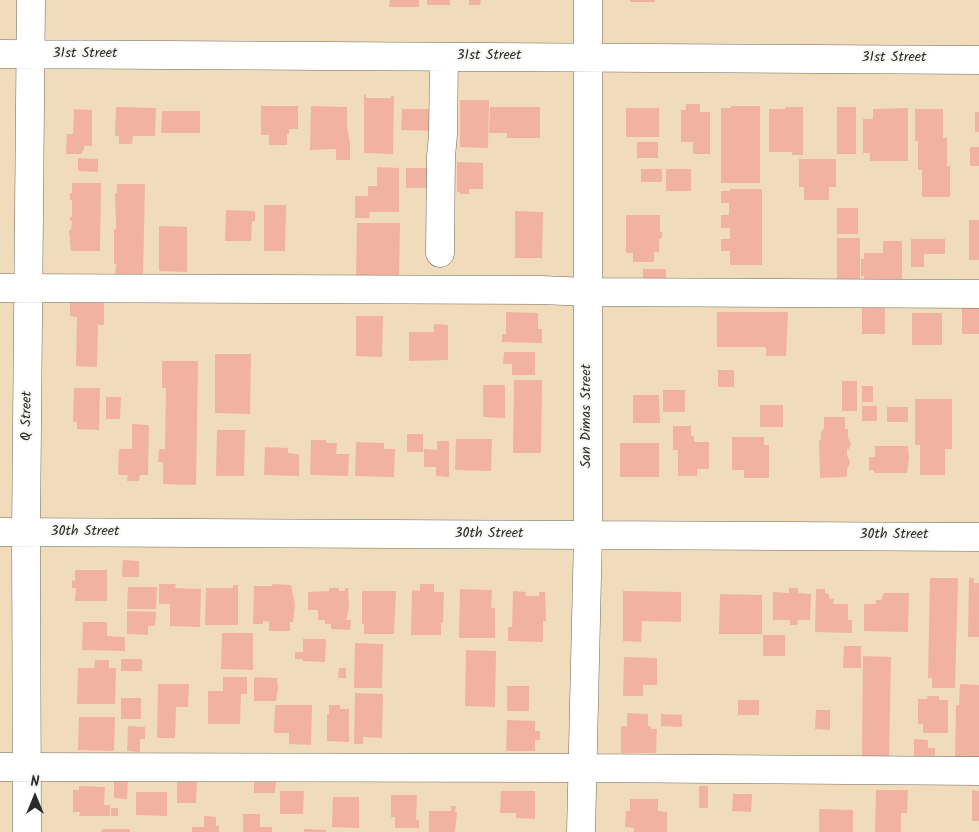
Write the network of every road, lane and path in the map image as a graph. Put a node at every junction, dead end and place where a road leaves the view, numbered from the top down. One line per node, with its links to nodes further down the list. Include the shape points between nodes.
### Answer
1 (31, 0): 4 (street, Q Street)
2 (588, 0): 6 (street, San Dimas Street)
3 (0, 54): 4 (street, 31st Street)
4 (31, 54): 5 (street, 31st Street); 10 (street, Q Street)
5 (444, 57): 6 (street, 31st Street); 8 (street)
6 (588, 58): 7 (street, 31st Street); 11 (street, San Dimas Street)
7 (979, 60)
8 (440, 253)
9 (0, 288): 10 (street)
10 (29, 289): 11 (street); 13 (street, Q Street)
11 (588, 292): 12 (street); 14 (street, San Dimas Street)
12 (979, 294)
13 (13, 532): 14 (street, 30th Street); 16 (street, Q Street)
14 (588, 535): 15 (street, 30th Street); 18 (street, San Dimas Street)
15 (979, 537)
16 (27, 766): 17 (street); 18 (street); 20 (street, Q Street)
17 (0, 767)
18 (582, 768): 19 (street); 21 (street, San Dimas Street)
19 (979, 771)
20 (27, 832)
21 (581, 832)

